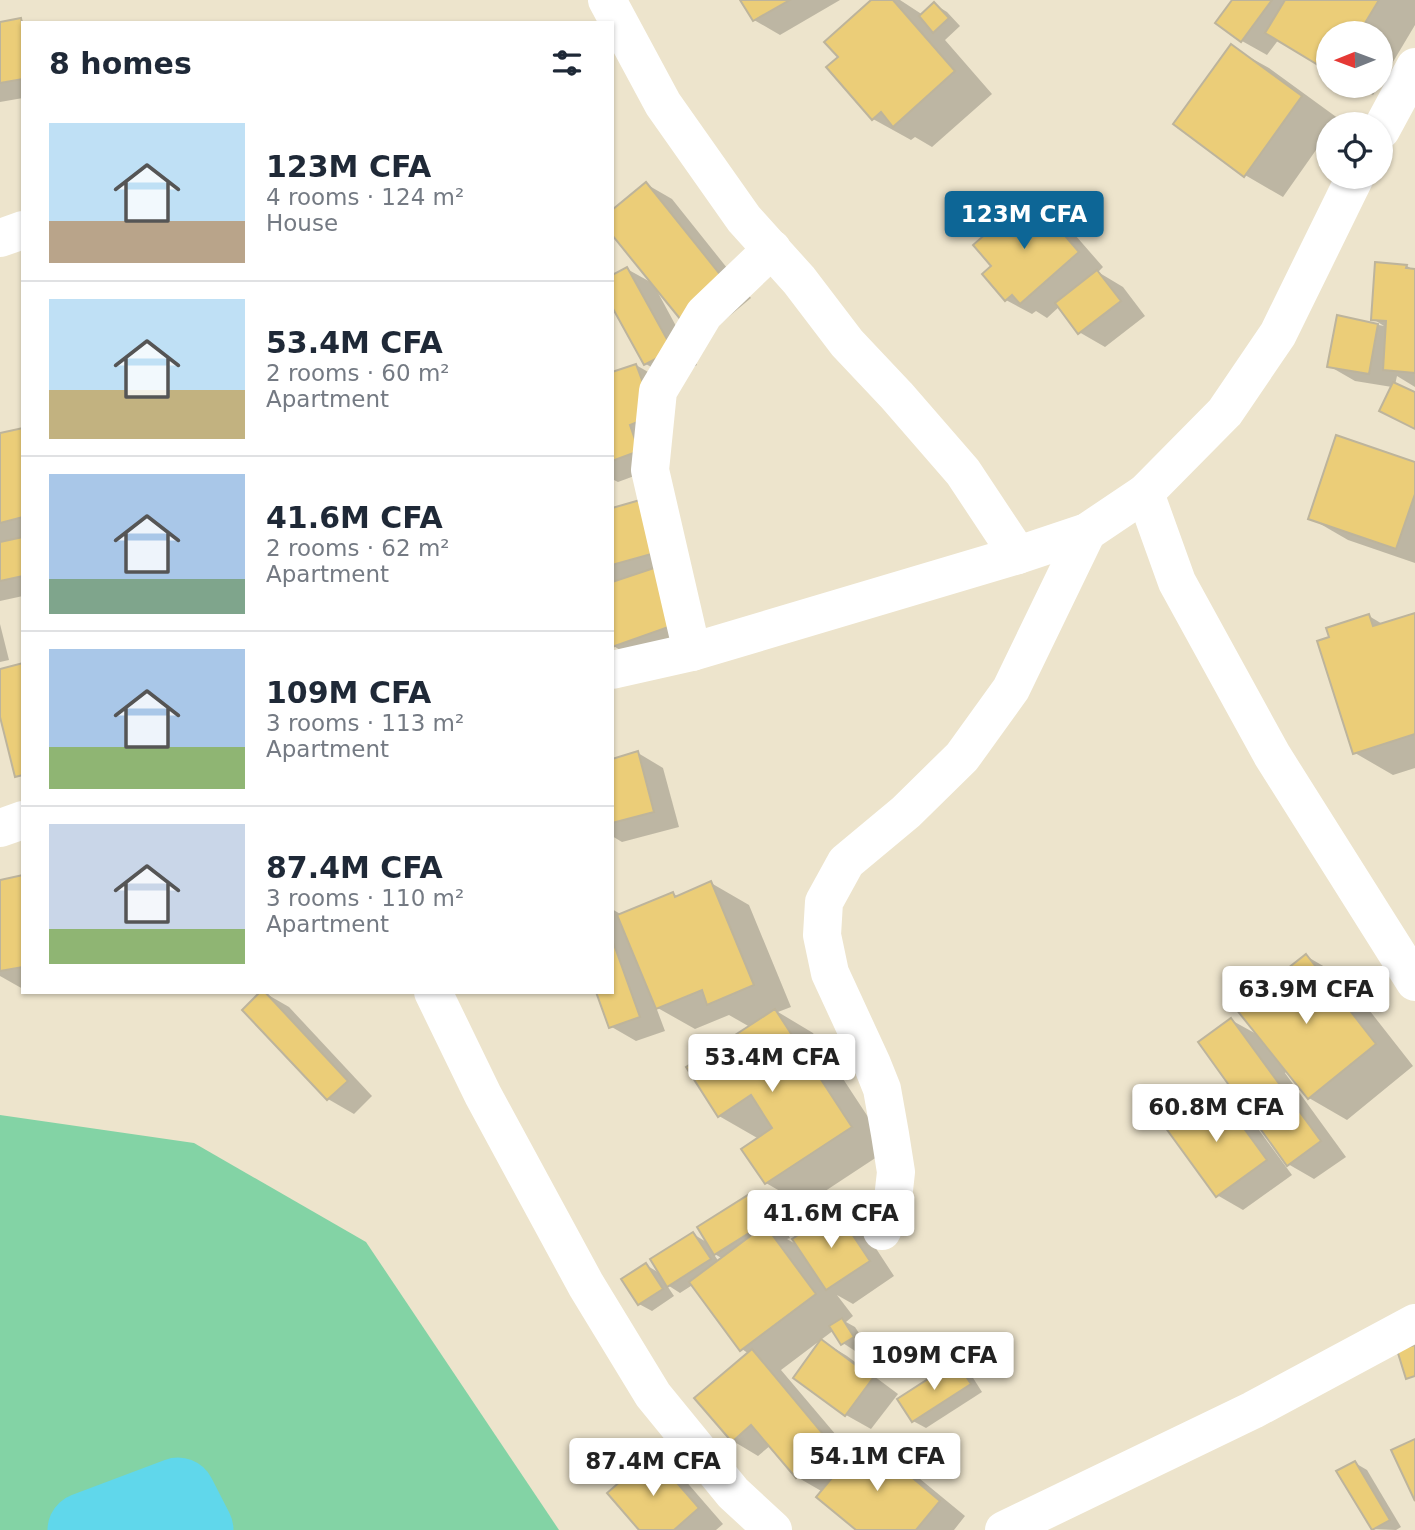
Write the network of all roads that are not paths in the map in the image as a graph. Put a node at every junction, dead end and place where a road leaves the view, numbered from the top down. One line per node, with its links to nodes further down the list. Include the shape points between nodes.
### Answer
1 (607, 0): 2 (street)
2 (614, 21)
3 (614, 22): 4 (street)
4 (621, 43): 10 (street, via 744,219)
5 (1415, 67): 6 (street)
6 (1391, 112)
7 (1349, 189): 11 (street, via 1271,345 1225,412)
8 (21, 231): 9 (street)
9 (0, 238)
10 (772, 249): 13 (street, via 847,343 963,472); 14 (street, via 704,314 658,391 650,470)
11 (1145, 494): 12 (street); 18 (street, via 1189,606 1272,755)
12 (1087, 532): 13 (street); 20 (street, via 1011,689 962,757 846,862 824,902 822,935 830,973 882,1089 897,1172 892,1208)
13 (1018, 555): 14 (street)
14 (692, 652): 15 (street)
15 (614, 670)
16 (21, 822): 17 (street)
17 (0, 828)
18 (1415, 982)
19 (434, 994): 22 (street, via 573,1261 653,1395 733,1493)
20 (882, 1231)
21 (1415, 1323): 23 (street, via 1253,1410)
22 (773, 1530)
23 (1004, 1530)

